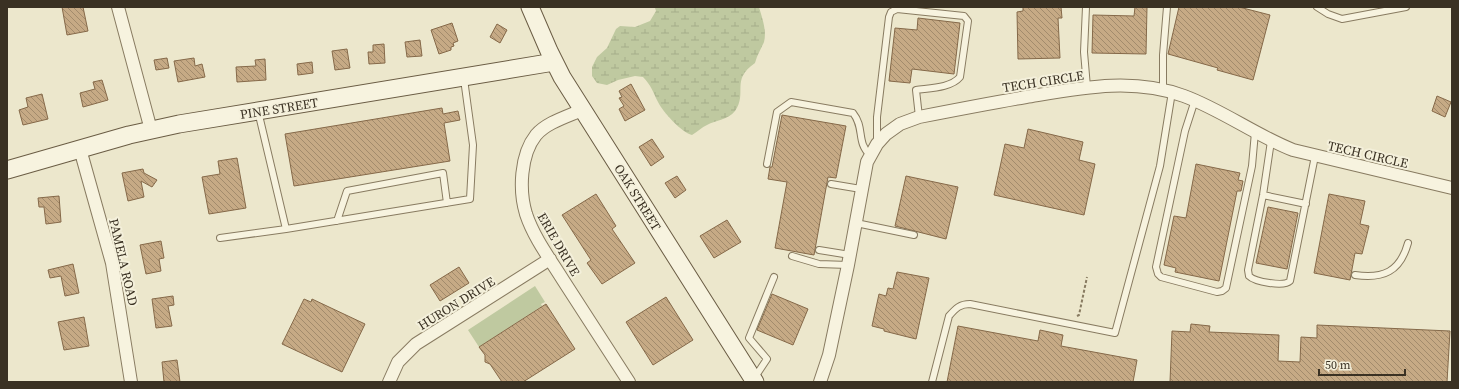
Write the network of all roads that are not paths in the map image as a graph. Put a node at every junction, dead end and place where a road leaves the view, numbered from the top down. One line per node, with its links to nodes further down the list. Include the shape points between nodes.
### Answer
1 (118, 7): 15 (street)
2 (530, 7): 7 (main road, OAK STREET)
3 (1086, 7): 9 (lane, via 1084,52)
4 (1167, 7): 10 (lane, via 1162,55)
5 (1317, 7): 6 (lane, via 1342,19)
6 (1406, 7)
7 (554, 62): 8 (main road, PINE STREET); 12 (main road, OAK STREET)
8 (464, 77): 13 (main road, PINE STREET); 28 (lane, via 472,145 470,199)
9 (1088, 87): 10 (street, TECH CIRCLE, via 1126,85); 14 (street, TECH CIRCLE)
10 (1167, 91): 11 (street, TECH CIRCLE); 47 (lane, via 1160,166 1115,333 963,304 950,316)
11 (1195, 100): 16 (street, TECH CIRCLE); 16 (lane, via 1185,131 1156,267 1161,277 1217,292 1226,288 1252,166)
12 (584, 109): 38 (street, ERIE DRIVE, via 538,132 525,160 522,186 525,209 531,226); 42 (main road, OAK STREET)
13 (258, 111): 15 (main road, PINE STREET); 32 (lane)
14 (919, 117): 18 (street, TECH CIRCLE, via 895,127); 18 (lane, via 916,90 941,86 960,77 968,21 964,16 897,9 891,12 877,117)
15 (151, 130): 19 (main road, PINE STREET)
16 (1255, 132): 17 (street, TECH CIRCLE)
17 (1271, 141): 21 (street, TECH CIRCLE); 27 (lane)
18 (877, 144): 20 (street, TECH CIRCLE)
19 (80, 149): 23 (main road, PINE STREET); 43 (street, PAMELA ROAD, via 112,263)
20 (870, 155): 22 (lane, via 863,149 860,124 853,113 791,102 777,112); 26 (street, TECH CIRCLE)
21 (1315, 156): 25 (street, TECH CIRCLE); 29 (lane)
22 (767, 164)
23 (7, 170)
24 (831, 184): 26 (lane)
25 (1452, 188)
26 (861, 189): 31 (street, TECH CIRCLE)
27 (1263, 194): 29 (lane); 29 (lane, via 1248,270 1249,276 1254,280 1283,284 1290,281)
28 (448, 203): 30 (lane); 30 (lane, via 443,173 347,192)
29 (1306, 204)
30 (338, 221): 32 (lane)
31 (856, 222): 33 (lane); 39 (street, TECH CIRCLE)
32 (286, 229): 34 (lane)
33 (914, 235)
34 (220, 238)
35 (1408, 243): 40 (lane, via 1400,262 1388,272 1376,276)
36 (819, 250): 39 (lane)
37 (792, 256): 39 (lane, via 819,264)
38 (550, 260): 44 (street, HURON DRIVE, via 412,348 398,362); 45 (street, ERIE DRIVE)
39 (849, 260): 46 (street, TECH CIRCLE)
40 (1355, 275)
41 (774, 278): 42 (lane, via 749,338 767,359)
42 (754, 381)
43 (131, 382)
44 (390, 382)
45 (629, 382)
46 (820, 382)
47 (932, 382)

